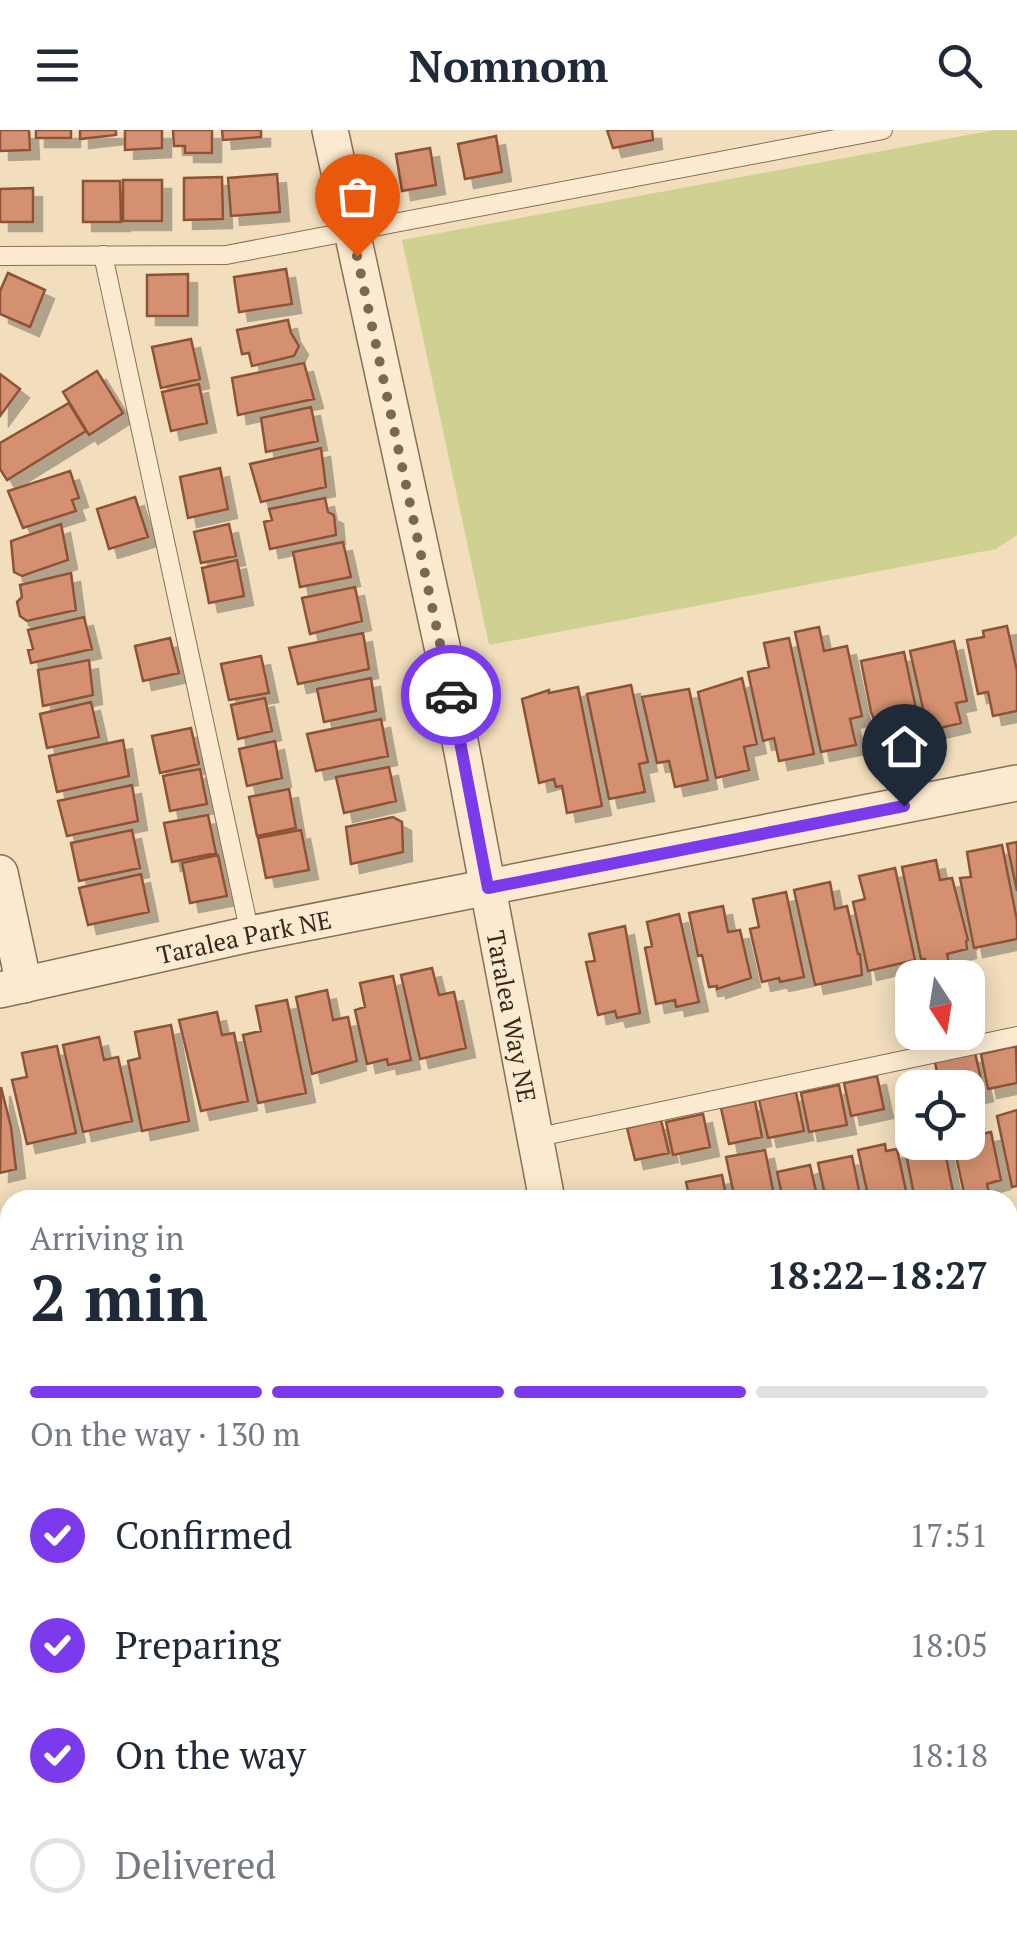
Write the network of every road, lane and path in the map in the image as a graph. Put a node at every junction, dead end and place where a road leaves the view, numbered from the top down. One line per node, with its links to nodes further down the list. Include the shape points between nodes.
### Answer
1 (330, 130): 3 (street, Taralea Way NE)
2 (883, 130): 3 (lane)
3 (351, 230): 4 (lane, via 226,254); 8 (street, Taralea Way NE)
4 (103, 255): 5 (lane); 9 (lane)
5 (0, 256)
6 (1017, 783): 8 (street, Taralea Park NE)
7 (0, 874): 10 (street)
8 (488, 888): 9 (street, Taralea Park NE); 12 (street, Taralea Way NE)
9 (250, 934): 10 (street, Taralea Park NE)
10 (12, 988)
11 (1017, 1036): 12 (lane)
12 (534, 1138): 13 (street, Taralea Way NE)
13 (545, 1190)

